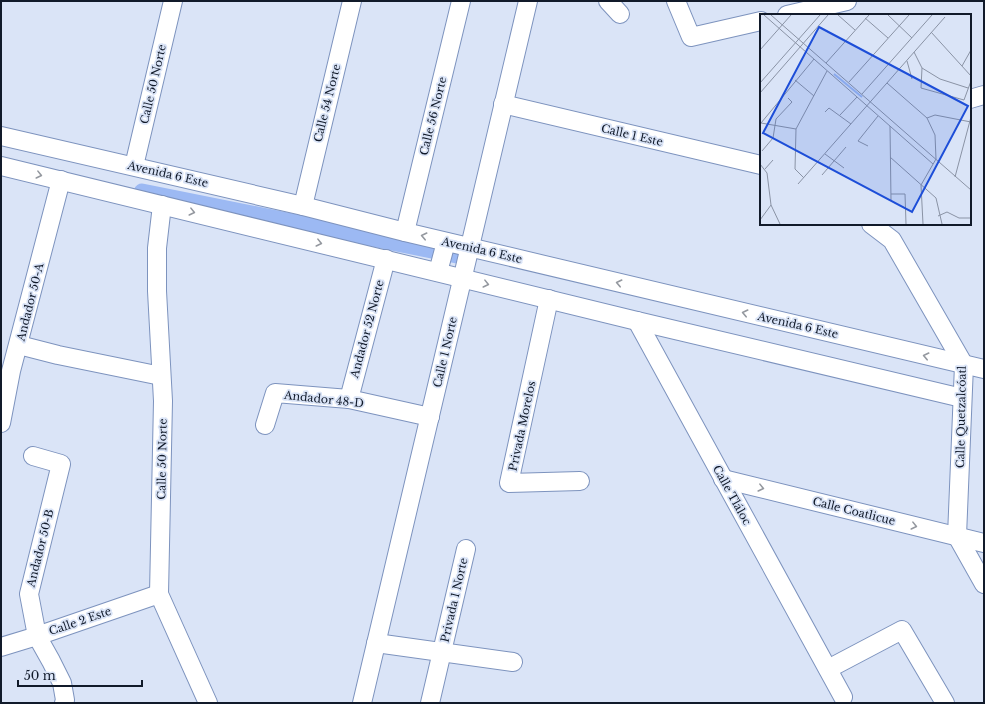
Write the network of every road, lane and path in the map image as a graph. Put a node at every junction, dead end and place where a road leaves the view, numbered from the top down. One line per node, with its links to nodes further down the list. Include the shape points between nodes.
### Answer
1 (172, 1): 17 (street, Calle 50 Norte)
2 (352, 1): 20 (street, Calle 54 Norte)
3 (461, 1): 22 (street, Calle 56 Norte)
4 (528, 1): 13 (street, Calle 1 Norte)
5 (608, 1): 8 (street)
6 (676, 1): 10 (street, via 691,38)
7 (847, 1): 9 (street)
8 (620, 14)
9 (791, 14)
10 (760, 21)
11 (984, 95): 12 (street)
12 (971, 99)
13 (503, 104): 15 (street, Calle 1 Este); 24 (street, Calle 1 Norte)
14 (1, 136): 17 (street, Avenida 6 Este)
15 (760, 165)
16 (1, 166): 18 (street, one-way to 18)
17 (134, 166): 20 (street, Avenida 6 Este)
18 (61, 180): 19 (street); 30 (street, Andador 50-A)
19 (162, 205): 25 (street, one-way to 25); 33 (street, Calle 50 Norte, via 157,255)
20 (303, 206): 22 (street, Avenida 6 Este)
21 (872, 225): 31 (street, Calle Quetzalcóatl, via 892,240)
22 (405, 232): 23 (street, Avenida 6 Este, one-way to 22)
23 (446, 242): 24 (street, Avenida 6 Este); 26 (street)
24 (470, 248): 27 (street, Calle 1 Norte); 31 (street, Avenida 6 Este, one-way to 24)
25 (386, 259): 26 (street); 35 (street, Andador 52 Norte)
26 (438, 272): 27 (street)
27 (463, 278): 28 (street, one-way to 28); 36 (street, Calle 1 Norte)
28 (549, 299): 29 (street); 41 (street, Privada Morelos, via 509,483)
29 (637, 321): 34 (street); 40 (street, Calle Tláloc)
30 (19, 345): 33 (street); 37 (street, Andador 50-A)
31 (964, 365): 32 (street, Avenida 6 Este); 34 (street, Calle Quetzalcóatl)
32 (984, 369)
33 (161, 376): 46 (street, Calle 50 Norte, via 163,401)
34 (962, 398): 42 (street, Calle Quetzalcóatl)
35 (349, 399): 36 (street, Andador 48-D); 38 (street, Andador 48-D, via 275,394)
36 (430, 417): 48 (street, Calle 1 Norte)
37 (1, 423)
38 (265, 425)
39 (33, 456): 47 (street, Andador 50-B, via 61,464 29,594)
40 (723, 479): 42 (street, Calle Coatlicue, one-way to 42); 52 (street, Calle Tláloc)
41 (580, 482)
42 (957, 536): 43 (street, Calle Coatlicue); 45 (street)
43 (984, 543)
44 (466, 549): 50 (street, Privada 1 Norte)
45 (984, 584)
46 (159, 594): 47 (street, Calle 2 Este); 55 (street, Calle 50 Norte)
47 (37, 636): 49 (street, Calle 2 Este); 54 (street, Andador 50-B, via 62,683)
48 (376, 643): 50 (street, Privada 1 Norte); 56 (street, Calle 1 Norte)
49 (1, 647)
50 (442, 651): 51 (street, Privada 1 Norte); 57 (street, Privada 1 Norte)
51 (513, 662)
52 (828, 669): 53 (street, Calle Tláloc); 58 (street, via 902,630)
53 (843, 697)
54 (64, 703)
55 (208, 703)
56 (362, 703)
57 (430, 703)
58 (945, 703)

